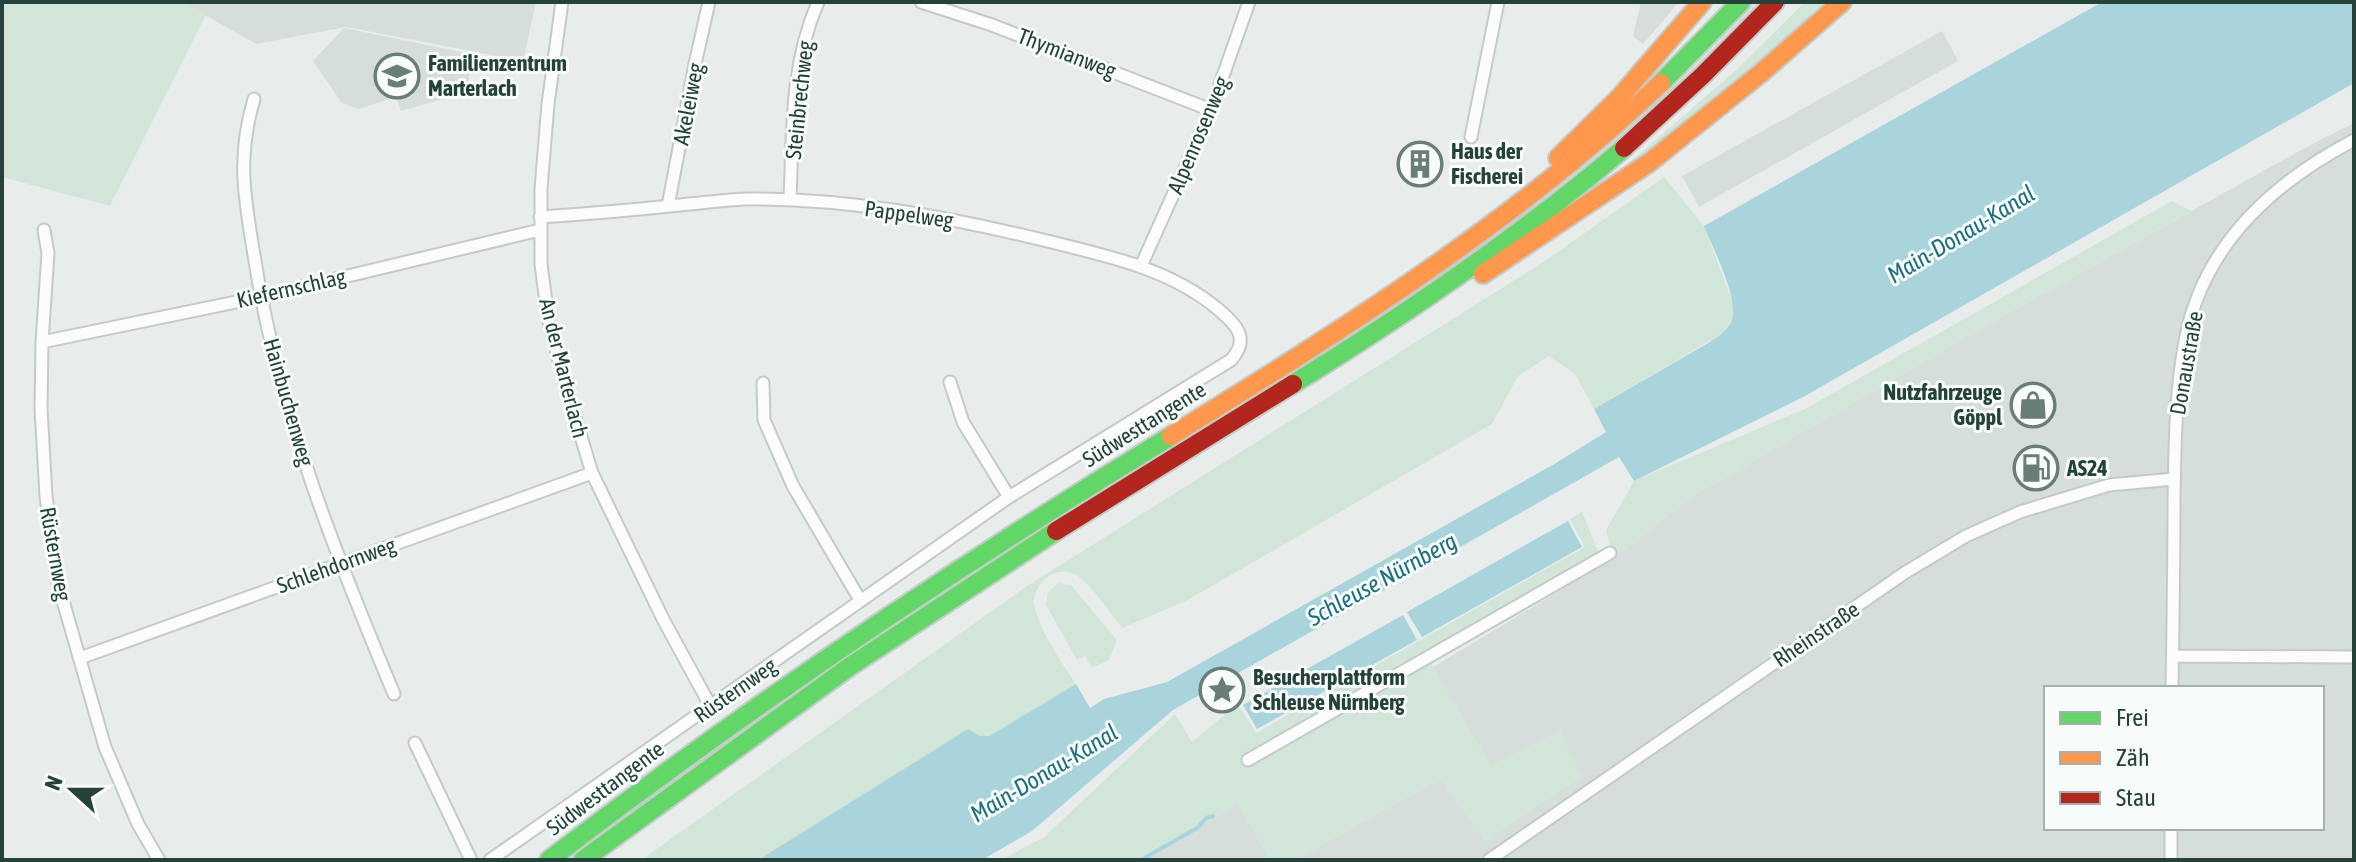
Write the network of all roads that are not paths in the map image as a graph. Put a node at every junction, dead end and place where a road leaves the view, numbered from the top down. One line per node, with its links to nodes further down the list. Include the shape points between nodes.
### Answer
1 (562, 2): 17 (street, An der Marterlach, via 543,144)
2 (709, 2): 16 (street, Akeleiweg)
3 (818, 2): 15 (street, Steinbrechweg, via 799,57)
4 (921, 2): 12 (street, Thymianweg)
5 (1249, 2): 12 (street, Alpenrosenweg)
6 (1498, 2): 13 (street)
7 (1702, 2): 18 (highway, via 1620,97)
8 (1741, 2): 18 (highway, Südwesttangente, via 1612,128)
9 (1775, 2): 23 (highway, Südwesttangente, via 1577,188)
10 (1842, 2): 23 (highway, via 1650,162 1427,312)
11 (254, 99): 22 (street, Hainbuchenweg, via 246,126 243,187)
12 (1211, 110): 21 (street, Alpenrosenweg)
13 (1471, 137)
14 (2354, 140): 29 (street, Donaustraße, via 2274,191 2240,227 2211,272 2186,335)
15 (790, 199): 16 (street, Pappelweg); 21 (street, Pappelweg, via 979,224)
16 (668, 206): 17 (street, Pappelweg)
17 (540, 217): 20 (street, An der Marterlach)
18 (1503, 217): 46 (highway, Südwesttangente, via 1364,314 868,629)
19 (44, 230): 24 (street, Rüsternweg, via 48,253)
20 (540, 230): 22 (street, Kiefernschlag); 28 (street, An der Marterlach, via 548,318)
21 (1141, 266): 25 (street, Pappelweg, via 1201,295 1239,330)
22 (260, 297): 24 (street, Kiefernschlag); 32 (street, Hainbuchenweg, via 291,422)
23 (1395, 319): 47 (highway, Südwesttangente, via 898,634)
24 (42, 342): 36 (street, Rüsternweg, via 46,496 57,580)
25 (1240, 343): 30 (street, Rüsternweg, via 1231,360)
26 (950, 382): 30 (street, via 963,422)
27 (763, 383): 33 (street, via 764,420 793,486)
28 (592, 473): 32 (street, Schlehdornweg); 39 (street, An der Marterlach)
29 (2174, 479): 34 (street, Donaustraße); 48 (street, Rheinstraße, via 2109,485 2020,512 1966,536)
30 (1009, 497): 33 (street, Rüsternweg)
31 (1610, 553): 41 (street)
32 (341, 564): 36 (street, Schlehdornweg); 38 (street, Hainbuchenweg)
33 (860, 600): 39 (street, Rüsternweg)
34 (2173, 656): 35 (street); 37 (street, Donaustraße)
35 (2354, 657)
36 (80, 658): 43 (street, Rüsternweg, via 105,747)
37 (2172, 686)
38 (394, 694)
39 (711, 707): 45 (street, Rüsternweg)
40 (415, 743): 44 (street)
41 (1248, 760)
42 (2171, 830): 49 (street)
43 (159, 860)
44 (471, 860)
45 (490, 860)
46 (549, 860)
47 (583, 860)
48 (1489, 860)
49 (2171, 860)

